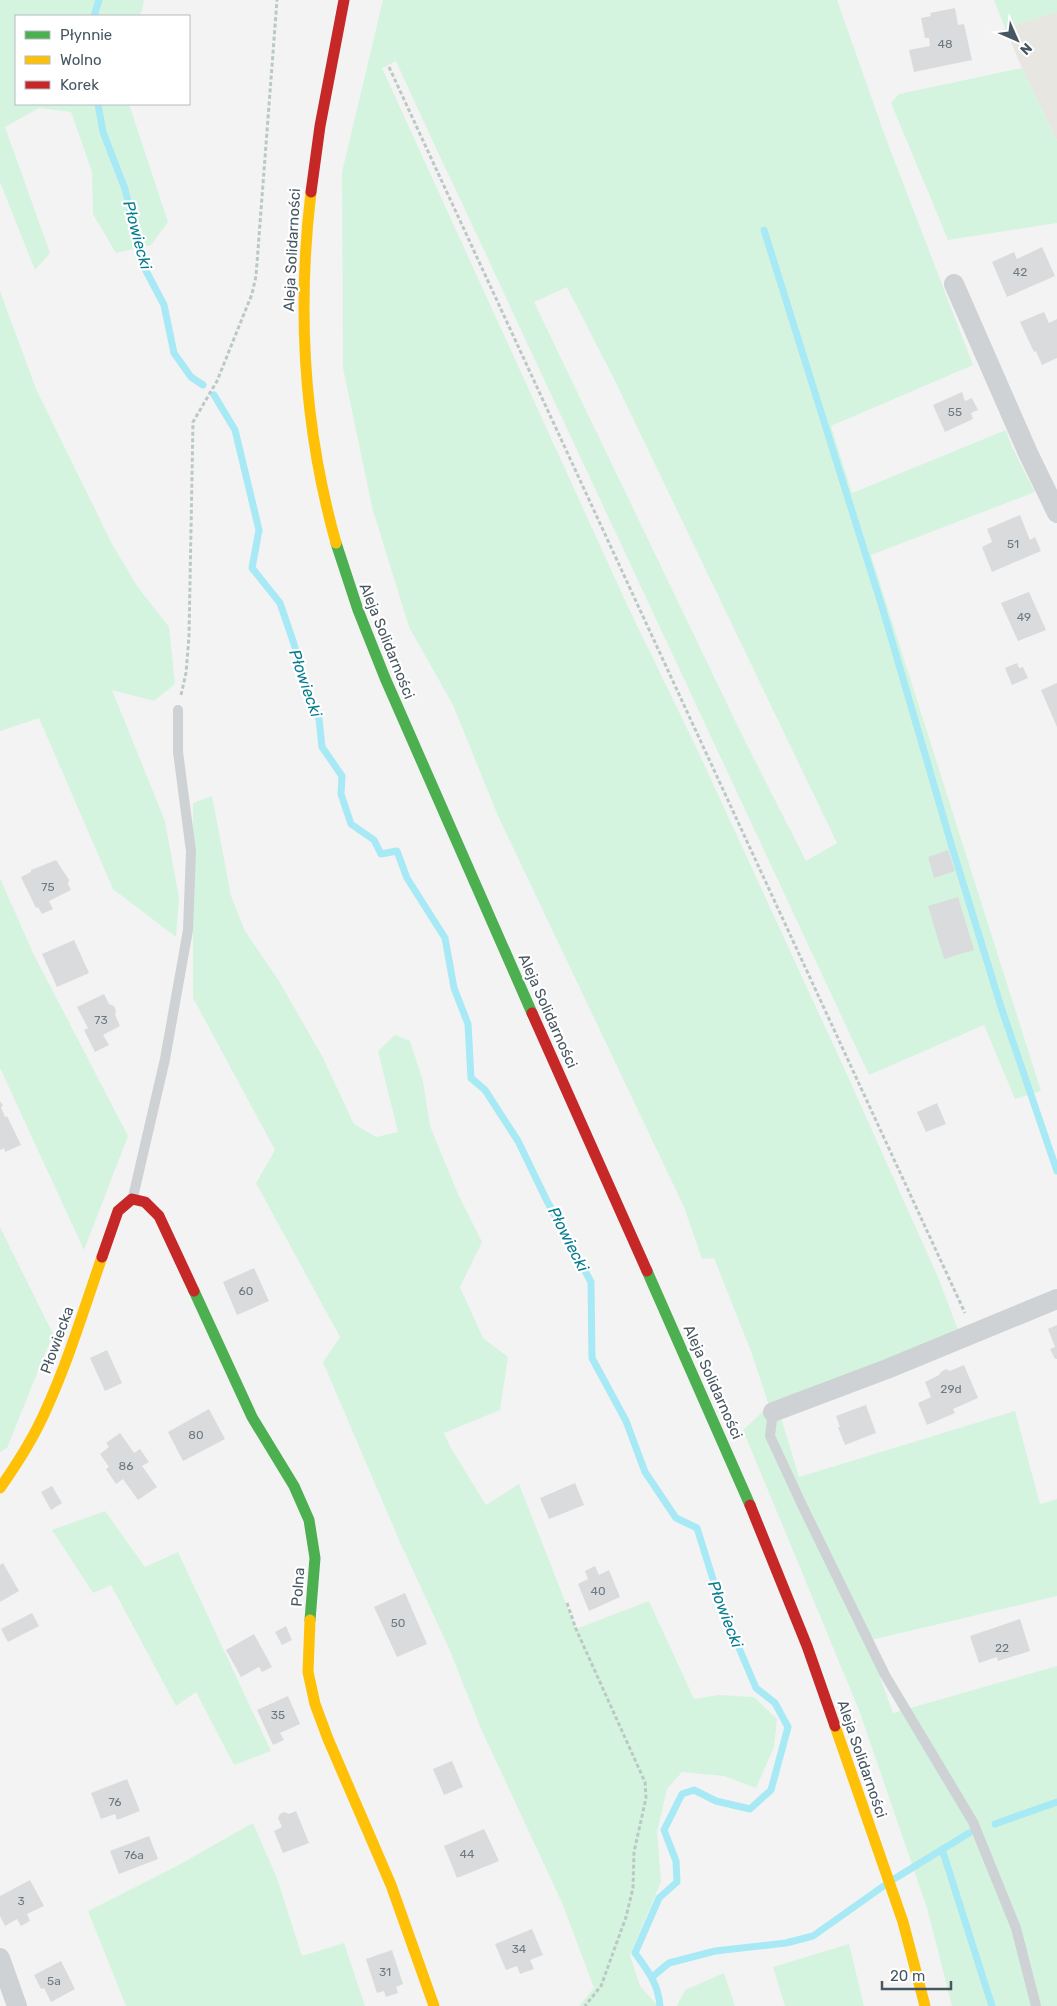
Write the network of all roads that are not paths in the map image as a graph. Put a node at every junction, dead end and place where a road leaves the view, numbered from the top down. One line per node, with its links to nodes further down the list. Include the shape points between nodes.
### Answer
1 (344, 0): 12 (main road, Aleja Solidarności, via 312,170 305,250 303,339 314,442 328,513 349,586 376,659 733,1464 806,1646 877,1846 903,1922)
2 (954, 284): 3 (street)
3 (1057, 513)
4 (178, 710): 5 (lane, via 178,752 191,851 188,930 165,1059)
5 (132, 1199): 8 (main road, Płowiecka, via 118,1211 45,1412 22,1456); 11 (main road, Polna, via 145,1202 159,1216 252,1417 294,1486 309,1520 316,1558 308,1672 315,1704 391,1885)
6 (1057, 1299): 7 (street)
7 (774, 1412): 13 (lane, via 770,1436 802,1505 886,1675 973,1822 1016,1928)
8 (0, 1488)
9 (0, 1958): 10 (street)
10 (18, 2006)
11 (434, 2006)
12 (925, 2006)
13 (1036, 2006)

